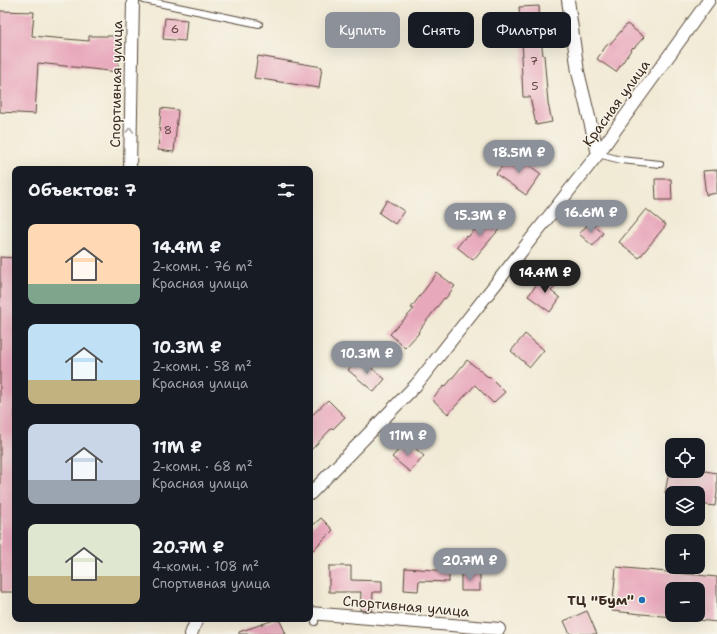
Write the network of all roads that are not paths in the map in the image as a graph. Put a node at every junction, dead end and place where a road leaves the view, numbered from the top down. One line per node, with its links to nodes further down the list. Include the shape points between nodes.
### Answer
1 (133, 0): 8 (street, Спортивная улица, one-way to 1)
2 (144, 0): 5 (lane)
3 (568, 0): 6 (street, via 578,72)
4 (710, 0): 6 (street, Красная улица)
5 (259, 24)
6 (598, 154): 7 (lane, via 621,160); 9 (street, Красная улица, via 416,385)
7 (660, 164)
8 (130, 166)
9 (313, 491)
10 (314, 616): 12 (street, Спортивная улица)
11 (196, 622): 13 (street)
12 (499, 631)
13 (191, 634)

